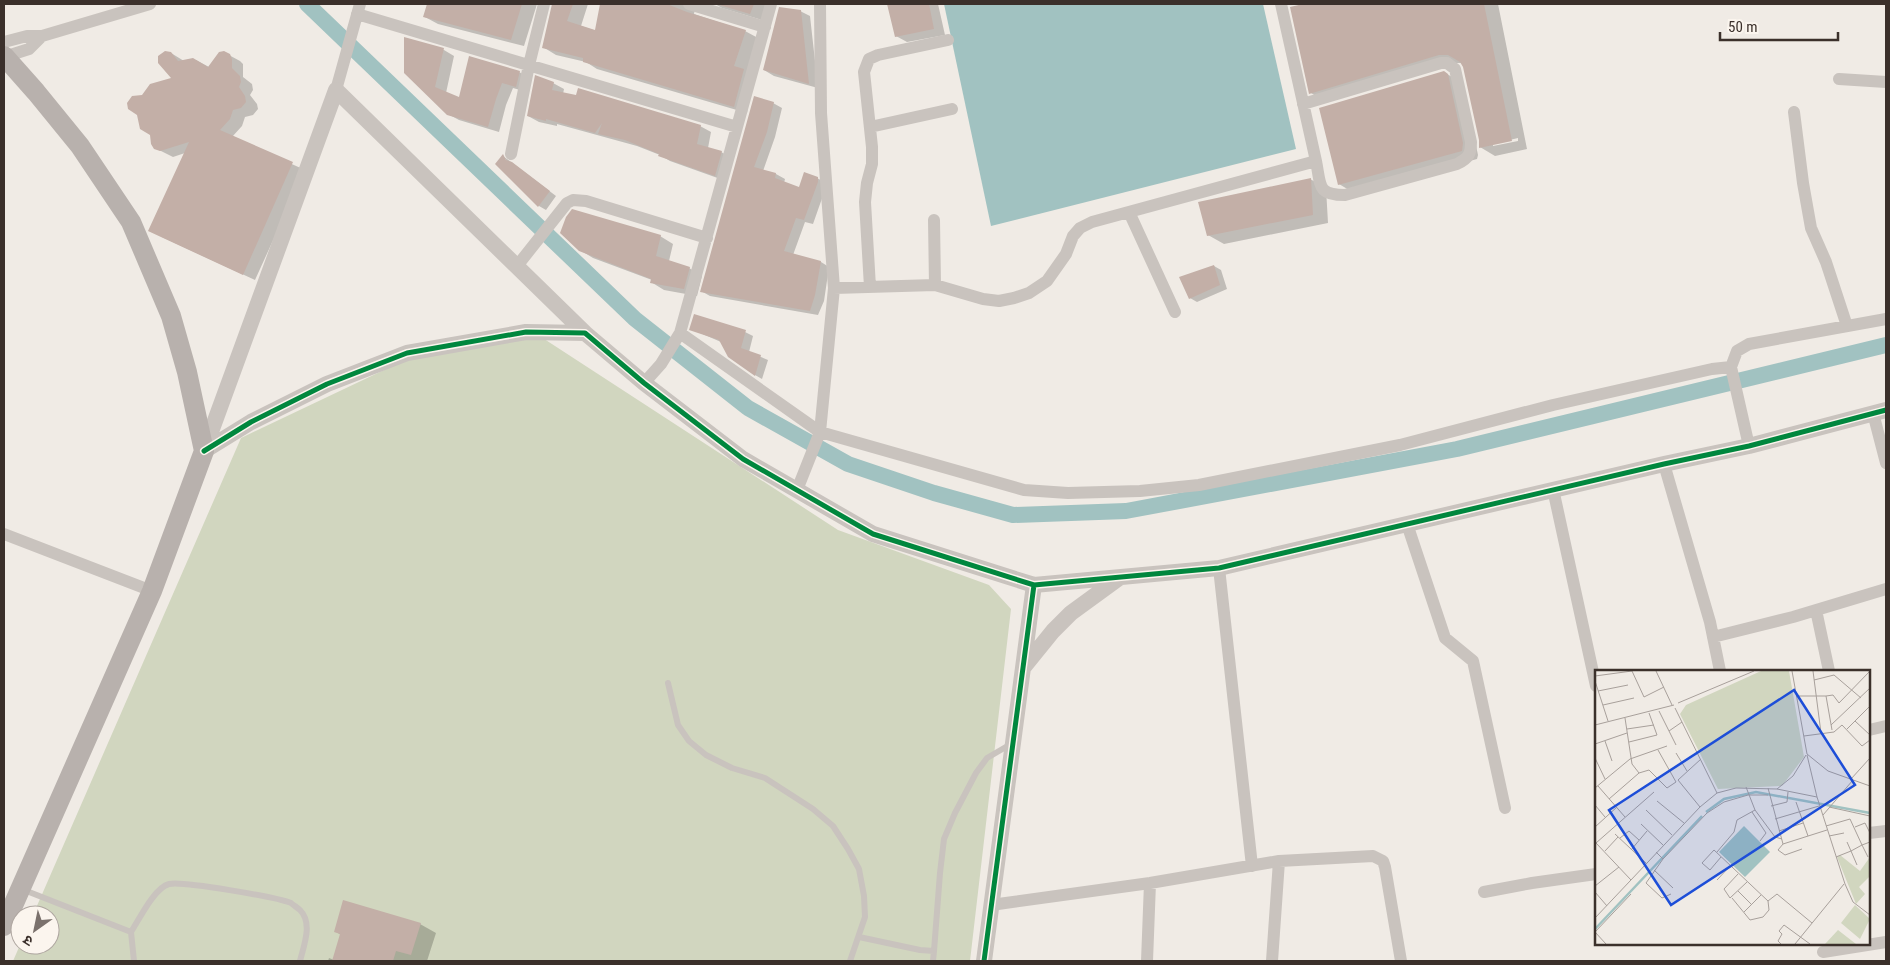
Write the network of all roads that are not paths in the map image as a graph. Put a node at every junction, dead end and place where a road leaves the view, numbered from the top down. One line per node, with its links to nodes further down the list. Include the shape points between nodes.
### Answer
1 (150, 4): 9 (street)
2 (544, 4): 13 (street)
3 (689, 4): 8 (street)
4 (771, 4): 8 (street)
5 (820, 4): 30 (street, via 821,113)
6 (1282, 4): 17 (street)
7 (358, 9): 13 (street); 16 (street)
8 (765, 27): 20 (street)
9 (42, 36): 11 (street); 12 (street, via 29,49)
10 (948, 40): 21 (street, via 870,60 864,72)
11 (4, 42)
12 (4, 56): 41 (main road, via 80,146 131,222 171,316)
13 (529, 65): 20 (street); 22 (street)
14 (1839, 79): 15 (street)
15 (1886, 82)
16 (336, 90): 27 (street); 41 (street)
17 (1303, 104): 23 (street); 23 (street, via 1447,63 1455,69 1471,142 1469,157 1457,164 1345,195 1325,192)
18 (952, 109): 21 (street)
19 (1794, 112): 33 (street, via 1811,228)
20 (737, 126): 26 (street)
21 (870, 127): 29 (street, via 872,164 865,202)
22 (510, 154)
23 (1316, 161): 24 (street)
24 (1129, 212): 28 (street, via 1080,228 1047,281 1029,293 999,301); 31 (street)
25 (934, 220): 28 (street)
26 (707, 238): 27 (street, via 586,201 573,200 567,202); 35 (street)
27 (517, 266): 34 (street)
28 (935, 285): 29 (street)
29 (870, 287): 30 (street)
30 (834, 288): 39 (street)
31 (1174, 312)
32 (1886, 318): 33 (street)
33 (1847, 326): 36 (street, via 1749,344 1737,350)
34 (585, 333): 37 (street); 41 (street, via 526,332 407,353 327,384 251,422)
35 (678, 337): 37 (street); 39 (street)
36 (1733, 373): 39 (street, via 1712,368 1400,446 1200,485 1140,491 1068,493 1024,490); 40 (street)
37 (644, 383): 45 (street, via 743,459)
38 (1880, 411): 40 (street); 43 (street)
39 (818, 437): 45 (street)
40 (1749, 446): 42 (street)
41 (204, 451): 52 (main road)
42 (1664, 464): 44 (street); 54 (street)
43 (1886, 464)
44 (1553, 489): 46 (street); 58 (street)
45 (797, 490): 50 (street, via 873,534)
46 (1407, 524): 48 (street); 63 (street, via 1445,638 1473,661)
47 (4, 534): 52 (street)
48 (1219, 568): 49 (street); 67 (street)
49 (1121, 577): 50 (street); 55 (street, via 1071,613)
50 (1034, 585): 55 (street)
51 (1886, 589): 53 (street)
52 (152, 591): 70 (main road)
53 (1816, 610): 54 (street); 57 (street)
54 (1713, 637): 56 (street)
55 (1022, 669): 62 (street)
56 (1720, 670)
57 (1829, 670)
58 (1595, 681)
59 (668, 684): 75 (lane, via 678,725 689,741 732,768 764,778 813,809 833,826 859,869 865,917)
60 (1886, 726): 61 (street)
61 (1870, 730)
62 (1012, 744): 72 (street); 79 (lane, via 987,758 981,766 944,839)
63 (1505, 808)
64 (1886, 831): 65 (street)
65 (1870, 833)
66 (1279, 861): 67 (street); 87 (street); 88 (street, via 1373,856 1383,861)
67 (1252, 866): 69 (street)
68 (1595, 874): 71 (street)
69 (1150, 883): 72 (street); 86 (street)
70 (20, 889): 73 (main road); 74 (lane)
71 (1484, 892)
72 (991, 905): 85 (street)
73 (5, 919)
74 (131, 932): 81 (lane); 82 (lane, via 156,894 168,884 263,897 291,903 307,922)
75 (859, 937): 79 (lane); 83 (lane)
76 (1886, 942): 78 (street)
77 (1867, 945): 80 (street)
78 (1870, 945)
79 (934, 952): 84 (lane)
80 (1824, 952)
81 (134, 961)
82 (300, 961)
83 (850, 961)
84 (933, 961)
85 (984, 961)
86 (1147, 961)
87 (1272, 961)
88 (1400, 961)

